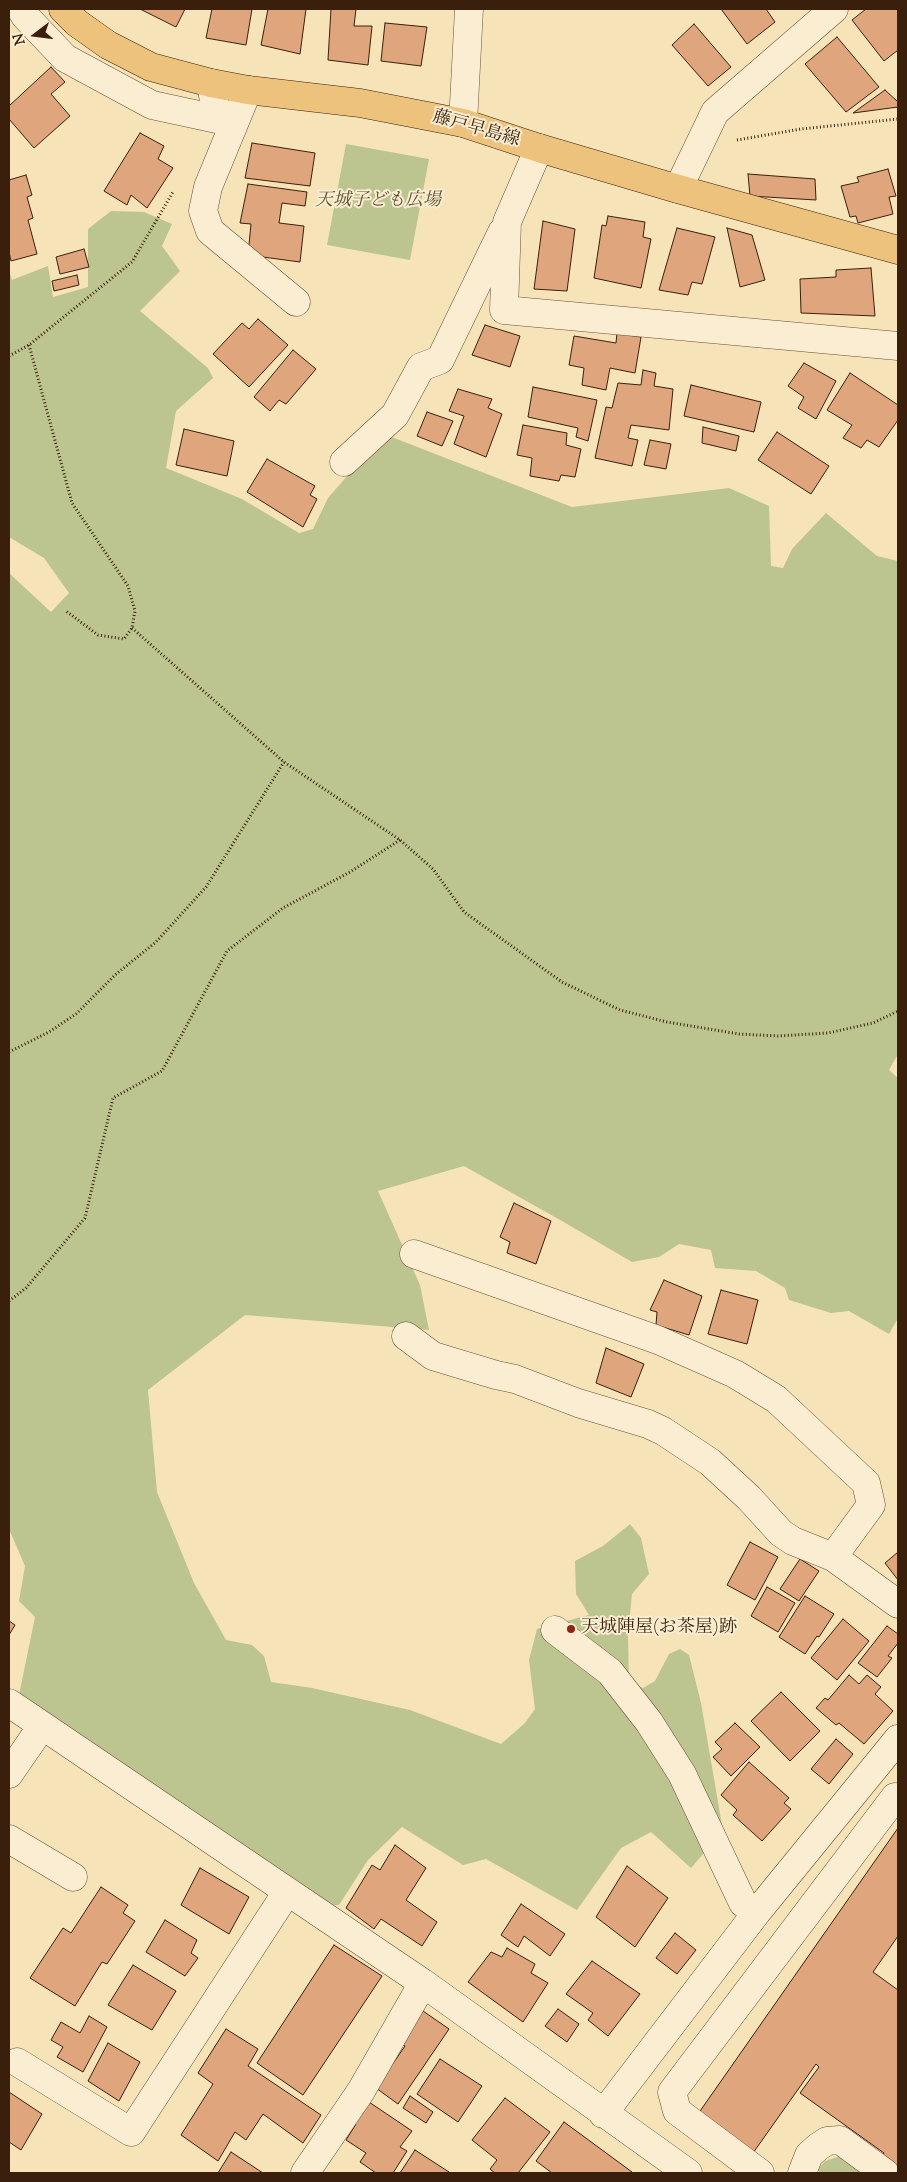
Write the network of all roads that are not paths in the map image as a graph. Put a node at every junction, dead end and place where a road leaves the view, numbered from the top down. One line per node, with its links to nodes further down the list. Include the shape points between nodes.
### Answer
1 (20, 9): 5 (street, via 65,58 152,105 217,119)
2 (63, 9): 5 (main road, 藤戸早島線, via 77,23 130,58)
3 (469, 9): 7 (street)
4 (834, 9): 9 (street, via 716,112)
5 (211, 83): 6 (main road, 藤戸早島線)
6 (248, 90): 7 (main road, 藤戸早島線, via 360,104); 12 (street, via 208,187 203,212 210,231)
7 (463, 123): 8 (main road, 藤戸早島線)
8 (539, 148): 9 (main road, 藤戸早島線); 10 (street)
9 (678, 189): 11 (main road, 藤戸早島線)
10 (507, 222): 13 (street, via 504,310); 14 (street, via 440,360 421,367 395,415)
11 (898, 250)
12 (296, 302)
13 (898, 346)
14 (344, 462)
15 (414, 1254): 17 (street, via 658,1340 735,1374 776,1399 866,1483 871,1506)
16 (406, 1336): 17 (street, via 433,1356 515,1378 663,1431 710,1462 750,1498 781,1533)
17 (833, 1557): 18 (street)
18 (898, 1604)
19 (555, 1630): 28 (street, via 610,1672 649,1722 682,1774 743,1903)
20 (9, 1703): 21 (street)
21 (42, 1726): 23 (street); 27 (street)
22 (898, 1739): 28 (street)
23 (9, 1774)
24 (898, 1799): 34 (street, via 895,1797 672,2092 677,2111)
25 (9, 1839): 26 (street)
26 (74, 1877)
27 (288, 1892): 29 (street); 30 (street, via 131,2132)
28 (757, 1912): 31 (street)
29 (424, 1983): 31 (street); 32 (street, via 361,2091)
30 (17, 2062)
31 (603, 2114): 33 (street)
32 (305, 2173)
33 (688, 2173)
34 (760, 2173)
35 (802, 2173): 36 (street, via 809,2155 818,2147 840,2140)
36 (885, 2173)

